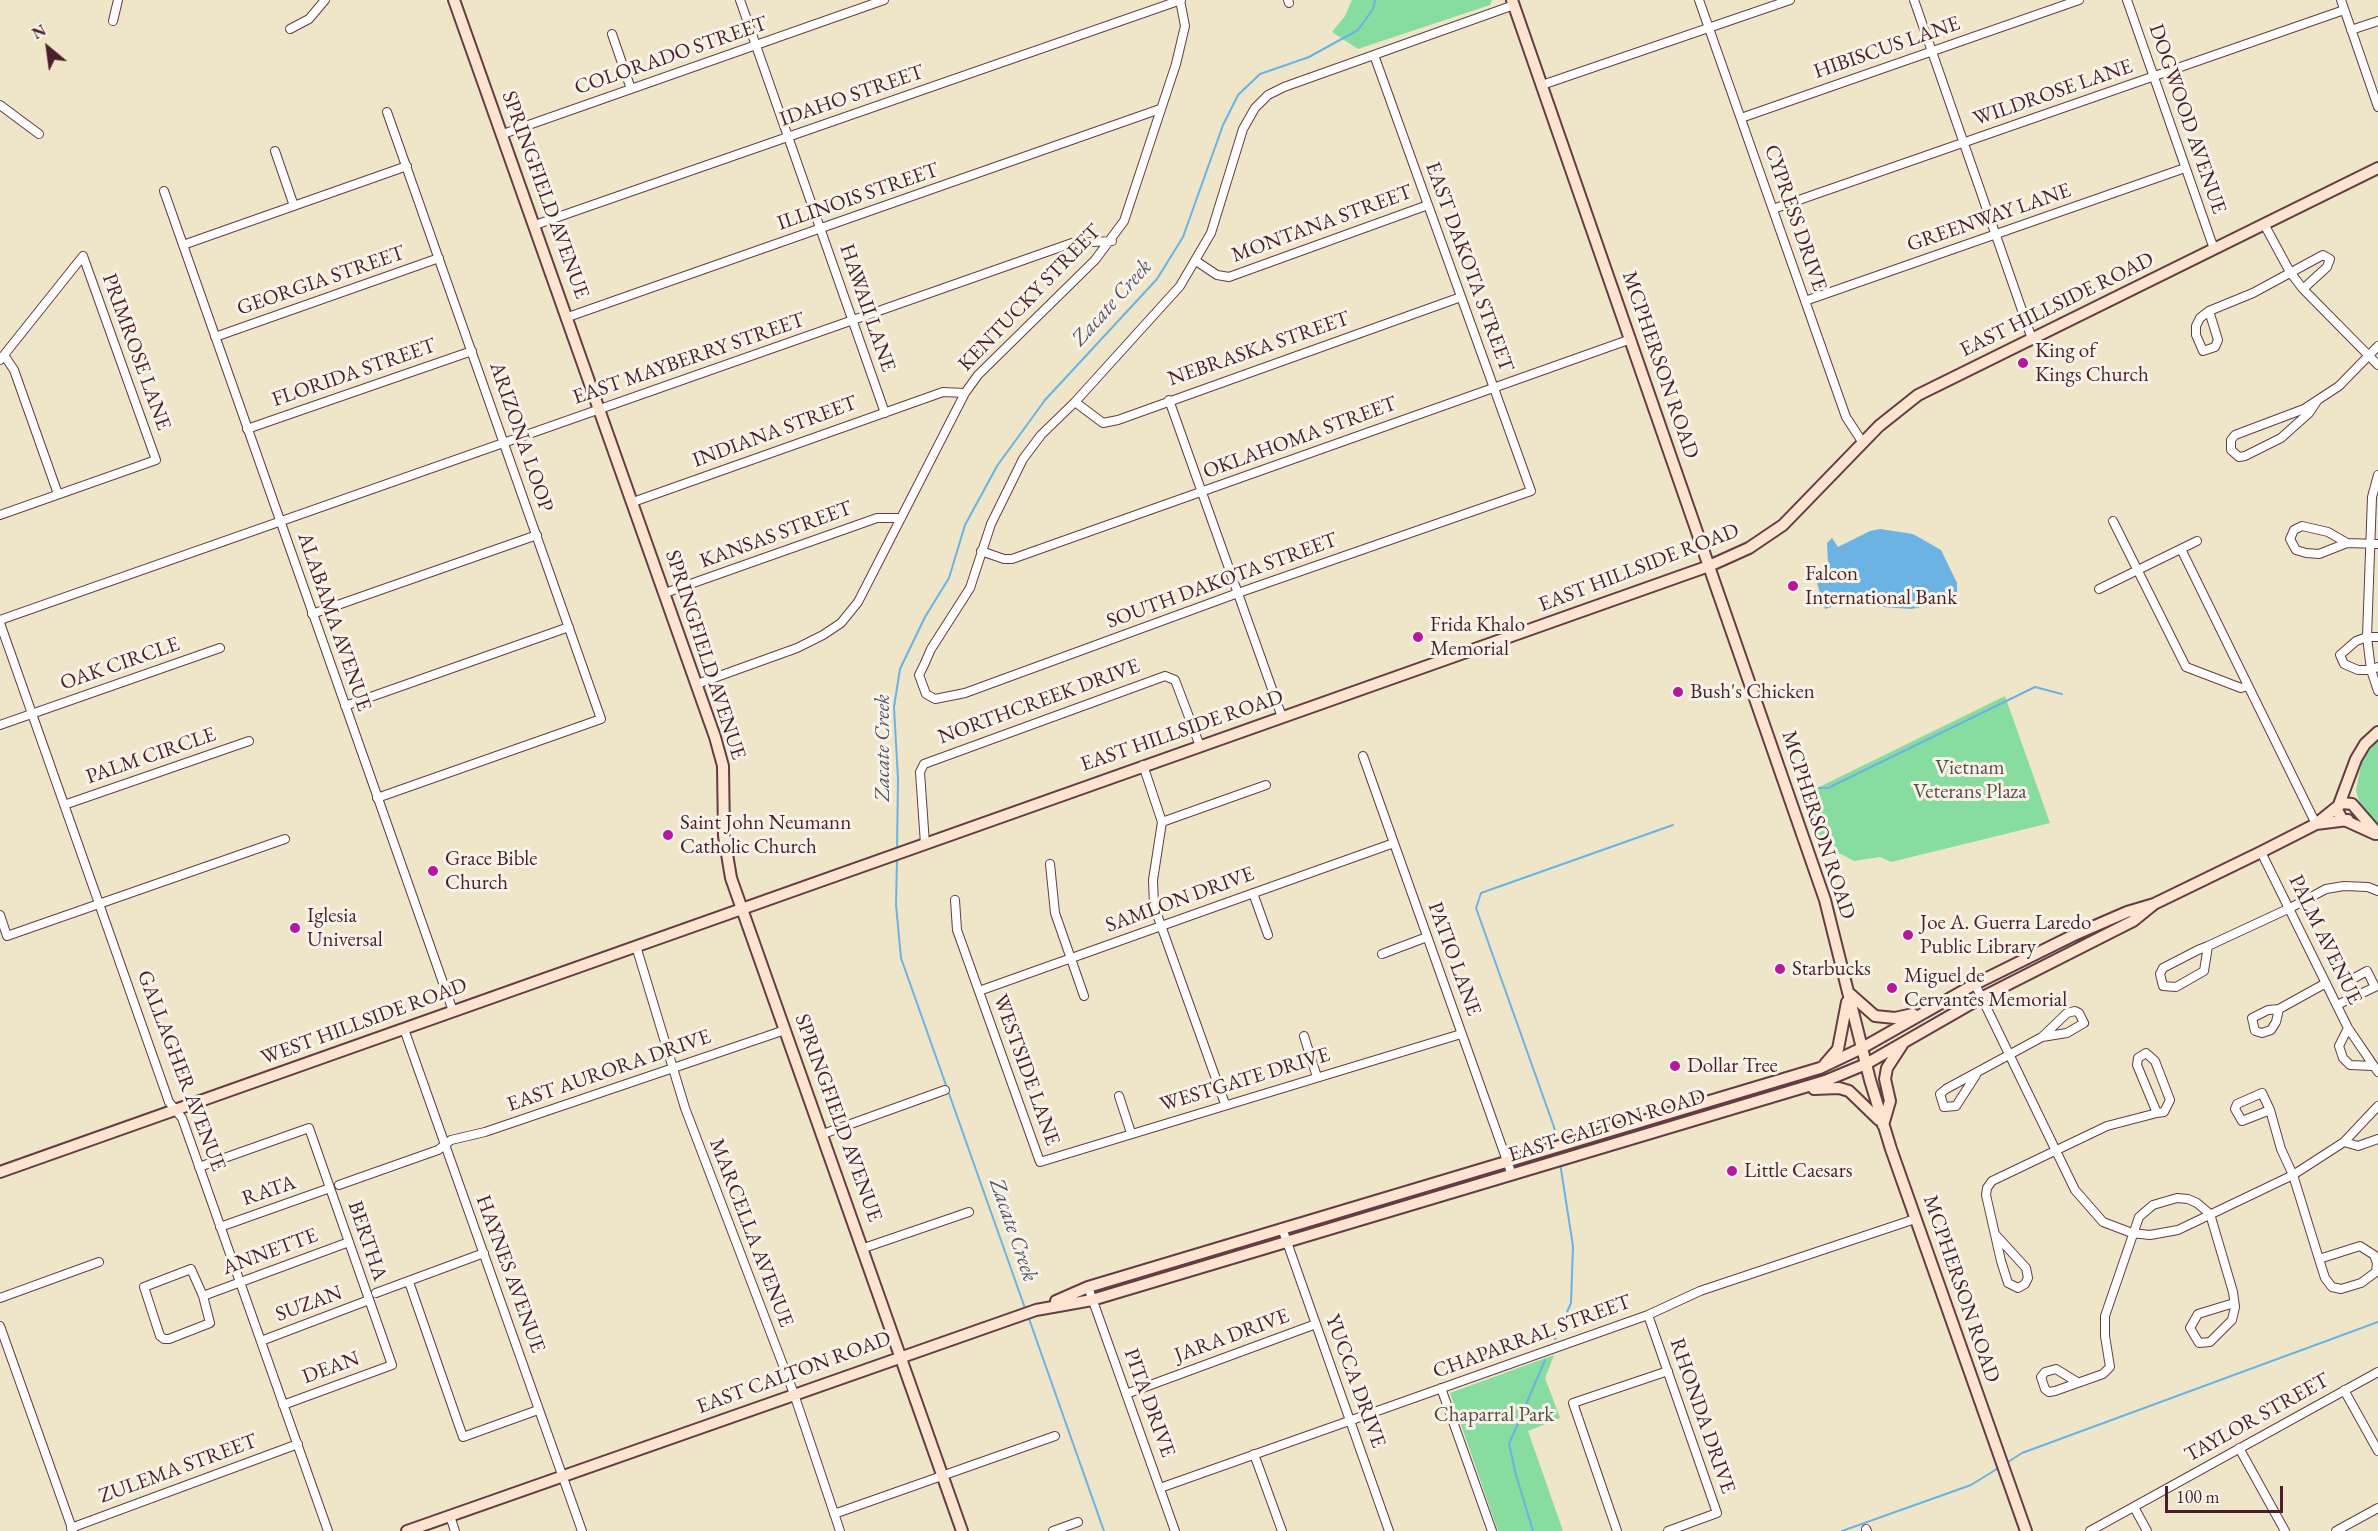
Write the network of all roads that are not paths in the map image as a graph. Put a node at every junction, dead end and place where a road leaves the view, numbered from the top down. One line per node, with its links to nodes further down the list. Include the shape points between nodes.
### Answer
1 (118, 0): 16 (street)
2 (325, 0): 19 (street, via 309,19)
3 (454, 0): 34 (main road, SPRINGFIELD AVENUE)
4 (740, 0): 22 (street, HAWAII LANE)
5 (884, 0): 13 (street, COLORADO STREET)
6 (1181, 0): 30 (street, KENTUCKY STREET, via 1185,26); 35 (street, IDAHO STREET)
7 (1700, 0): 18 (street, CYPRESS DRIVE)
8 (1790, 0): 18 (street)
9 (1914, 0): 23 (street)
10 (2079, 0): 23 (street, HIBISCUS LANE)
11 (2127, 0): 25 (street, DOGWOOD AVENUE)
12 (2341, 0): 15 (street)
13 (869, 3): 22 (street, COLORADO STREET)
14 (1513, 3): 24 (street); 26 (main road, MCPHERSON ROAD)
15 (2344, 10): 20 (street); 25 (street, WILDROSE LANE)
16 (113, 21)
17 (2378, 21): 20 (street)
18 (1709, 28): 26 (street); 32 (street, CYPRESS DRIVE)
19 (290, 29)
20 (2351, 30): 29 (street)
21 (612, 34): 27 (street)
22 (755, 45): 27 (street, COLORADO STREET); 35 (street, HAWAII LANE)
23 (1932, 51): 32 (street, HIBISCUS LANE); 36 (street)
24 (1374, 55): 42 (street, EAST DAKOTA STREET); 53 (street, via 1284,87 1255,108 1243,129 1211,233)
25 (2153, 77): 36 (street, WILDROSE LANE); 39 (street, DOGWOOD AVENUE)
26 (1542, 85): 62 (main road, MCPHERSON ROAD)
27 (631, 89): 34 (street, COLORADO STREET)
28 (0, 105): 33 (street)
29 (2378, 107)
30 (1160, 109): 47 (street, ILLINOIS STREET); 49 (street, KENTUCKY STREET, via 1131,204)
31 (387, 112): 38 (street, ARIZONA LOOP)
32 (1741, 118): 44 (street, CYPRESS DRIVE)
33 (39, 134)
34 (503, 134): 46 (main road, SPRINGFIELD AVENUE)
35 (788, 137): 46 (street, IDAHO STREET); 47 (street, HAWAII LANE)
36 (1964, 143): 44 (street, WILDROSE LANE); 48 (street)
37 (275, 151): 43 (street)
38 (407, 166): 43 (street); 52 (street, ARIZONA LOOP)
39 (2185, 168): 48 (street, GREENWAY LANE); 51 (street, DOGWOOD AVENUE)
40 (2378, 168): 45 (main road, EAST HILLSIDE ROAD)
41 (164, 191): 50 (street, ALABAMA AVENUE)
42 (1428, 205): 53 (street, MONTANA STREET, via 1228,277 1216,275); 56 (street, EAST DAKOTA STREET)
43 (294, 206): 50 (street)
44 (1773, 209): 57 (street, CYPRESS DRIVE)
45 (2264, 224): 51 (main road, EAST HILLSIDE ROAD); 54 (street)
46 (536, 225): 59 (main road, SPRINGFIELD AVENUE)
47 (820, 230): 59 (street, ILLINOIS STREET); 60 (street, HAWAII LANE)
48 (1996, 234): 57 (street, GREENWAY LANE); 63 (street)
49 (1112, 241): 60 (street, EAST MAYBERRY STREET, via 1072,243); 70 (street, KENTUCKY STREET, via 978,375)
50 (183, 245): 61 (street, ALABAMA AVENUE)
51 (2214, 249): 63 (main road, EAST HILLSIDE ROAD)
52 (439, 258): 61 (street, GEORGIA STREET); 65 (street, ARIZONA LOOP)
53 (1196, 261): 73 (street, via 1163,307)
54 (2290, 272): 55 (street); 55 (street, via 2323,255 2330,259 2327,267); 58 (street)
55 (2303, 289): 66 (street)
56 (1461, 297): 69 (street, EAST DAKOTA STREET); 71 (street, NEBRASKA STREET)
57 (1804, 301): 78 (street, CYPRESS DRIVE, via 1846,417)
58 (2209, 311): 58 (street, via 2196,326 2204,351 2214,347 2218,340)
59 (568, 317): 74 (main road, SPRINGFIELD AVENUE)
60 (853, 322): 74 (street, EAST MAYBERRY STREET); 75 (street, HAWAII LANE)
61 (215, 337): 76 (street, ALABAMA AVENUE)
62 (1631, 339): 69 (street, OKLAHOMA STREET); 94 (main road, MCPHERSON ROAD)
63 (2032, 339): 78 (main road, EAST HILLSIDE ROAD, via 1918,395)
64 (2378, 346): 66 (street)
65 (472, 351): 76 (street, FLORIDA STREET); 77 (street, ARIZONA LOOP)
66 (2369, 355): 68 (street); 72 (street, via 2339,386)
67 (2, 358): 82 (street, via 14,370); 82 (street, PRIMROSE LANE, via 83,256 156,460)
68 (2378, 365)
69 (1494, 388): 80 (street, EAST DAKOTA STREET); 81 (street, OKLAHOMA STREET)
70 (965, 393): 75 (street, INDIANA STREET, via 943,392); 85 (street, KENTUCKY STREET)
71 (1169, 400): 73 (street, NEBRASKA STREET, via 1103,423); 81 (street)
72 (2317, 401): 72 (street, via 2235,435 2231,450 2239,457 2246,456 2281,438 2310,413)
73 (1075, 402): 93 (street, via 1023,459)
74 (600, 409): 77 (street, EAST MAYBERRY STREET); 83 (main road, SPRINGFIELD AVENUE)
75 (885, 412): 83 (street, INDIANA STREET)
76 (247, 429): 86 (street, ALABAMA AVENUE)
77 (504, 443): 86 (street, EAST MAYBERRY STREET); 88 (street, ARIZONA LOOP)
78 (1863, 443): 94 (main road, EAST HILLSIDE ROAD, via 1783,525 1749,548)
79 (2378, 475): 91 (street, via 2372,497)
80 (1531, 491): 98 (street, SOUTH DAKOTA STREET)
81 (1202, 492): 93 (street, OKLAHOMA STREET, via 1012,559); 98 (street)
82 (58, 494): 84 (street)
83 (633, 502): 97 (main road, SPRINGFIELD AVENUE)
84 (0, 515)
85 (901, 518): 97 (street, KANSAS STREET, via 877,518); 106 (street, KENTUCKY STREET, via 858,602 841,623 797,648)
86 (280, 521): 99 (street, ALABAMA AVENUE); 100 (street, EAST MAYBERRY STREET)
87 (2113, 521): 95 (street)
88 (537, 535): 99 (street); 101 (street, ARIZONA LOOP)
89 (2197, 541): 92 (street)
90 (2347, 543): 90 (street, via 2328,532 2302,526 2294,530 2290,539 2296,550 2319,554); 91 (street)
91 (2374, 544): 102 (street)
92 (2181, 549): 95 (street); 107 (street)
93 (981, 551): 98 (street, SOUTH DAKOTA STREET, via 970,588 919,675 926,694 935,699 965,693)
94 (1709, 566): 111 (main road, EAST HILLSIDE ROAD); 153 (main road, MCPHERSON ROAD, via 1825,900)
95 (2137, 570): 96 (street); 107 (street, via 2186,668 2241,688)
96 (2099, 589)
97 (665, 593): 106 (main road, SPRINGFIELD AVENUE)
98 (1238, 593): 111 (street)
99 (312, 614): 109 (street, ALABAMA AVENUE)
100 (0, 622): 110 (street, GALLAGHER AVENUE)
101 (569, 627): 109 (street); 120 (street, ARIZONA LOOP, via 602,720)
102 (2367, 637): 103 (street); 105 (street); 105 (street, via 2340,655 2344,664 2358,670)
103 (2378, 637)
104 (220, 648): 110 (street, OAK CIRCLE)
105 (2374, 668): 108 (street)
106 (697, 684): 138 (main road, SPRINGFIELD AVENUE, via 721,759 726,852)
107 (2248, 686): 126 (street)
108 (2378, 691)
109 (345, 706): 120 (street, ALABAMA AVENUE)
110 (32, 714): 112 (street, OAK CIRCLE); 121 (street, GALLAGHER AVENUE)
111 (1282, 717): 115 (main road, EAST HILLSIDE ROAD)
112 (0, 725)
113 (2378, 732): 118 (main road, via 2365,744)
114 (249, 741): 121 (street, PALM CIRCLE)
115 (1200, 746): 117 (main road, EAST HILLSIDE ROAD); 130 (street, NORTHCREEK DRIVE, via 1175,680 1165,676 924,764 920,772)
116 (1363, 756): 129 (street, PATIO LANE)
117 (1143, 765): 125 (street); 130 (main road, EAST HILLSIDE ROAD)
118 (2352, 773): 122 (main road); 123 (main road)
119 (1266, 785): 125 (street)
120 (377, 798): 159 (street, ALABAMA AVENUE)
121 (64, 805): 136 (street, GALLAGHER AVENUE)
122 (2338, 806): 123 (main road, via 2347,802); 124 (main road, via 2337,815); 126 (main road, EAST CALTON ROAD)
123 (2355, 807): 124 (main road, via 2354,816); 127 (main road, EAST CALTON ROAD)
124 (2345, 821): 126 (main road, EAST CALTON ROAD); 127 (main road, EAST CALTON ROAD)
125 (1162, 822): 141 (street, via 1152,892)
126 (2316, 824): 131 (main road, EAST CALTON ROAD)
127 (2378, 834)
128 (285, 839): 136 (street)
129 (1394, 843): 134 (street, SAMLON DRIVE); 144 (street, PATIO LANE)
130 (926, 844): 138 (main road, EAST HILLSIDE ROAD)
131 (2261, 852): 137 (main road, EAST CALTON ROAD); 139 (street, PALM AVENUE)
132 (1050, 864): 149 (street, via 1055,913)
133 (2378, 891): 139 (street, via 2368,887 2326,890)
134 (1253, 893): 141 (street, SAMLON DRIVE); 142 (street)
135 (955, 900): 152 (street, WESTSIDE LANE, via 957,930)
136 (99, 903): 140 (street, via 7,936); 183 (street, GALLAGHER AVENUE)
137 (2154, 904): 143 (main road, EAST CALTON ROAD); 147 (main road, EAST CALTON ROAD, via 2133,921)
138 (742, 909): 145 (main road, WEST HILLSIDE ROAD); 163 (main road, SPRINGFIELD AVENUE)
139 (2290, 909): 146 (street); 150 (street, PALM AVENUE)
140 (0, 915)
141 (1162, 926): 149 (street, SAMLON DRIVE); 180 (street)
142 (1268, 935)
143 (2074, 935): 147 (main road); 151 (main road, EAST CALTON ROAD)
144 (1427, 937): 148 (street); 164 (street, PATIO LANE)
145 (636, 946): 159 (main road, WEST HILLSIDE ROAD); 171 (street, MARCELLA AVENUE)
146 (2208, 946): 146 (street, via 2163,968 2163,986 2176,987 2204,971)
147 (2078, 948): 156 (main road, EAST CALTON ROAD)
148 (1382, 954)
149 (1070, 958): 152 (street, SAMLON DRIVE); 154 (street)
150 (2326, 983): 157 (street, PALM AVENUE); 158 (street)
151 (1975, 984): 156 (street); 160 (main road, EAST CALTON ROAD)
152 (979, 991): 197 (street, WESTSIDE LANE)
153 (1848, 992): 160 (main road, via 1880,1018); 168 (main road, MCPHERSON ROAD); 172 (main road, via 1838,1049)
154 (1084, 996)
155 (2355, 997): 157 (street)
156 (1981, 998): 167 (main road, EAST CALTON ROAD); 169 (street)
157 (2337, 1005): 161 (street, PALM AVENUE)
158 (2279, 1009)
159 (453, 1011): 162 (main road, WEST HILLSIDE ROAD)
160 (1925, 1011): 168 (main road, EAST CALTON ROAD)
161 (2349, 1028): 173 (street, PALM AVENUE); 173 (street, via 2339,1046 2343,1058 2350,1065)
162 (404, 1029): 183 (main road, WEST HILLSIDE ROAD); 195 (street, HAYNES AVENUE)
163 (785, 1030): 171 (street, EAST AURORA DRIVE); 191 (main road, SPRINGFIELD AVENUE)
164 (1461, 1034): 175 (street, WESTGATE DRIVE); 198 (street, PATIO LANE)
165 (1304, 1036): 175 (street)
166 (2042, 1037): 166 (street, via 2067,1034 2084,1023 2079,1013 2067,1013); 169 (street)
167 (1906, 1039): 170 (main road, EAST CALTON ROAD); 188 (main road, via 1887,1068 1890,1101)
168 (1862, 1048): 170 (main road, MCPHERSON ROAD); 172 (main road, EAST CALTON ROAD)
169 (2009, 1057): 174 (street); 196 (street)
170 (1866, 1064): 177 (main road, EAST CALTON ROAD); 188 (main road, MCPHERSON ROAD)
171 (674, 1068): 195 (street, EAST AURORA DRIVE, via 451,1140); 243 (street, MARCELLA AVENUE, via 705,1163)
172 (1820, 1068): 178 (main road, EAST CALTON ROAD)
173 (2375, 1069)
174 (1976, 1075): 174 (street, via 1940,1094 1944,1107 1956,1106)
175 (1317, 1077): 180 (street, WESTGATE DRIVE)
176 (945, 1090): 191 (street)
177 (1798, 1090): 184 (main road, EAST CALTON ROAD); 188 (main road, via 1849,1091)
178 (1735, 1093): 181 (main road, EAST CALTON ROAD); 184 (main road, via 1736,1103)
179 (1119, 1096): 190 (street)
180 (1225, 1104): 190 (street, WESTGATE DRIVE)
181 (1697, 1105): 187 (main road); 189 (main road, EAST CALTON ROAD)
182 (2378, 1106): 193 (street)
183 (175, 1110): 199 (street, GALLAGHER AVENUE, via 182,1118); 200 (main road, WEST HILLSIDE ROAD)
184 (1730, 1110): 187 (main road, EAST CALTON ROAD)
185 (2270, 1110): 185 (street, via 2262,1093 2237,1104 2235,1109 2242,1121); 202 (street)
186 (2157, 1113): 186 (street, via 2169,1107 2170,1100 2155,1061 2146,1053 2138,1058 2137,1065); 196 (street, via 2107,1126)
187 (1701, 1119): 194 (main road, EAST CALTON ROAD)
188 (1883, 1125): 209 (main road, MCPHERSON ROAD)
189 (1611, 1130): 194 (main road); 198 (main road, EAST CALTON ROAD)
190 (1131, 1133): 197 (street, WESTGATE DRIVE)
191 (822, 1134): 216 (main road, SPRINGFIELD AVENUE)
192 (2378, 1139): 193 (street, via 2358,1146)
193 (2344, 1142): 202 (street)
194 (1615, 1144): 201 (main road, EAST CALTON ROAD)
195 (445, 1146): 203 (street, EAST AURORA DRIVE); 217 (street, HAYNES AVENUE)
196 (2055, 1152): 212 (street, via 2089,1208 2103,1222); 213 (street, via 1992,1181 1986,1195)
197 (1040, 1162)
198 (1507, 1162): 201 (street, PATIO LANE); 204 (main road, EAST CALTON ROAD)
199 (199, 1167): 205 (street, BERTHA, via 309,1128); 210 (street, GALLAGHER AVENUE)
200 (0, 1172)
201 (1512, 1175): 206 (main road, EAST CALTON ROAD)
202 (2293, 1175): 208 (street); 219 (street)
203 (339, 1185)
204 (1422, 1187): 206 (main road); 211 (main road, EAST CALTON ROAD)
205 (330, 1188): 210 (street, RATA); 214 (street, BERTHA)
206 (1426, 1201): 215 (main road, EAST CALTON ROAD)
207 (969, 1212): 216 (street)
208 (2210, 1214): 212 (street, via 2178,1230); 212 (street, via 2188,1199 2166,1201 2153,1205 2139,1217); 230 (street)
209 (1915, 1219): 232 (street, CHAPARRAL STREET, via 1700,1291); 275 (main road, MCPHERSON ROAD)
210 (220, 1227): 222 (street, GALLAGHER AVENUE)
211 (1282, 1228): 215 (street, YUCCA DRIVE); 218 (main road, EAST CALTON ROAD)
212 (2132, 1233): 240 (street, via 2105,1316 2110,1367 2103,1374)
213 (1995, 1234): 213 (street, via 2008,1283 2018,1288 2028,1278 2026,1268)
214 (349, 1242): 222 (street, ANNETTE); 228 (street, BERTHA)
215 (1287, 1242): 221 (main road, EAST CALTON ROAD); 233 (street, YUCCA DRIVE)
216 (864, 1248): 236 (main road, SPRINGFIELD AVENUE)
217 (484, 1253): 223 (street); 246 (street, HAYNES AVENUE)
218 (1187, 1257): 221 (main road); 224 (main road, EAST CALTON ROAD)
219 (2319, 1259): 219 (street, via 2332,1287 2341,1289 2361,1283 2376,1272 2374,1255 2361,1246)
220 (99, 1262): 227 (street)
221 (1191, 1270): 229 (main road, EAST CALTON ROAD)
222 (240, 1282): 226 (street, ANNETTE); 235 (street, GALLAGHER AVENUE)
223 (409, 1282): 225 (street); 246 (street, via 463,1437)
224 (1088, 1287): 229 (street, PITA DRIVE); 231 (main road, EAST CALTON ROAD)
225 (376, 1293)
226 (203, 1296): 226 (street, ANNETTE, via 210,1323 164,1339 144,1287 190,1269)
227 (0, 1298)
228 (369, 1300): 235 (street, SUZAN); 237 (street, BERTHA)
229 (1092, 1300): 231 (main road, EAST CALTON ROAD); 244 (street, PITA DRIVE)
230 (2234, 1303): 230 (street, via 2199,1314 2192,1321 2190,1328 2199,1343 2210,1342 2232,1320)
231 (1038, 1309): 236 (main road, EAST CALTON ROAD)
232 (1648, 1315): 238 (street, RHONDA DRIVE); 241 (street, CHAPARRAL STREET)
233 (1316, 1324): 244 (street, JARA DRIVE); 247 (street, YUCCA DRIVE)
234 (0, 1326): 261 (street)
235 (261, 1341): 245 (street, GALLAGHER AVENUE)
236 (900, 1356): 243 (main road, EAST CALTON ROAD); 253 (main road, SPRINGFIELD AVENUE)
237 (392, 1365): 245 (street, DEAN)
238 (1668, 1371): 273 (street, via 1573,1403); 274 (street, RHONDA DRIVE, via 1717,1513)
239 (2378, 1372): 242 (street, TAYLOR STREET)
240 (2077, 1382)
241 (1441, 1388): 247 (street, CHAPARRAL STREET); 272 (street)
242 (2344, 1390): 250 (street, TAYLOR STREET); 251 (street)
243 (794, 1394): 254 (main road, EAST CALTON ROAD); 258 (street, MARCELLA AVENUE)
244 (1126, 1394): 255 (street, PITA DRIVE)
245 (284, 1405): 249 (street, GALLAGHER AVENUE)
246 (538, 1410): 254 (street, HAYNES AVENUE)
247 (1350, 1420): 252 (street, CHAPARRAL STREET); 271 (street, YUCCA DRIVE)
248 (1055, 1436): 253 (street)
249 (297, 1444): 261 (street, ZULEMA STREET); 262 (street, GALLAGHER AVENUE)
250 (2239, 1449): 256 (street, TAYLOR STREET); 278 (street)
251 (2378, 1451)
252 (1254, 1454): 255 (street, CHAPARRAL STREET); 270 (street)
253 (943, 1475): 258 (street); 267 (main road, SPRINGFIELD AVENUE)
254 (562, 1476): 259 (main road, EAST CALTON ROAD); 265 (street, HAYNES AVENUE)
255 (1160, 1488): 269 (street, PITA DRIVE)
256 (2134, 1507): 276 (street, TAYLOR STREET); 277 (street)
257 (2378, 1508): 279 (street)
258 (834, 1514): 266 (street, MARCELLA AVENUE)
259 (450, 1516): 263 (main road, EAST CALTON ROAD); 264 (street)
260 (1078, 1522): 268 (street)
261 (72, 1529)
262 (328, 1531)
263 (407, 1531)
264 (455, 1531)
265 (582, 1531)
266 (840, 1531)
267 (962, 1531)
268 (1053, 1531)
269 (1175, 1531)
270 (1282, 1531)
271 (1389, 1531)
272 (1492, 1531)
273 (1617, 1531)
274 (1668, 1531)
275 (2026, 1531)
276 (2090, 1531)
277 (2147, 1531)
278 (2284, 1531)
279 (2336, 1531)

